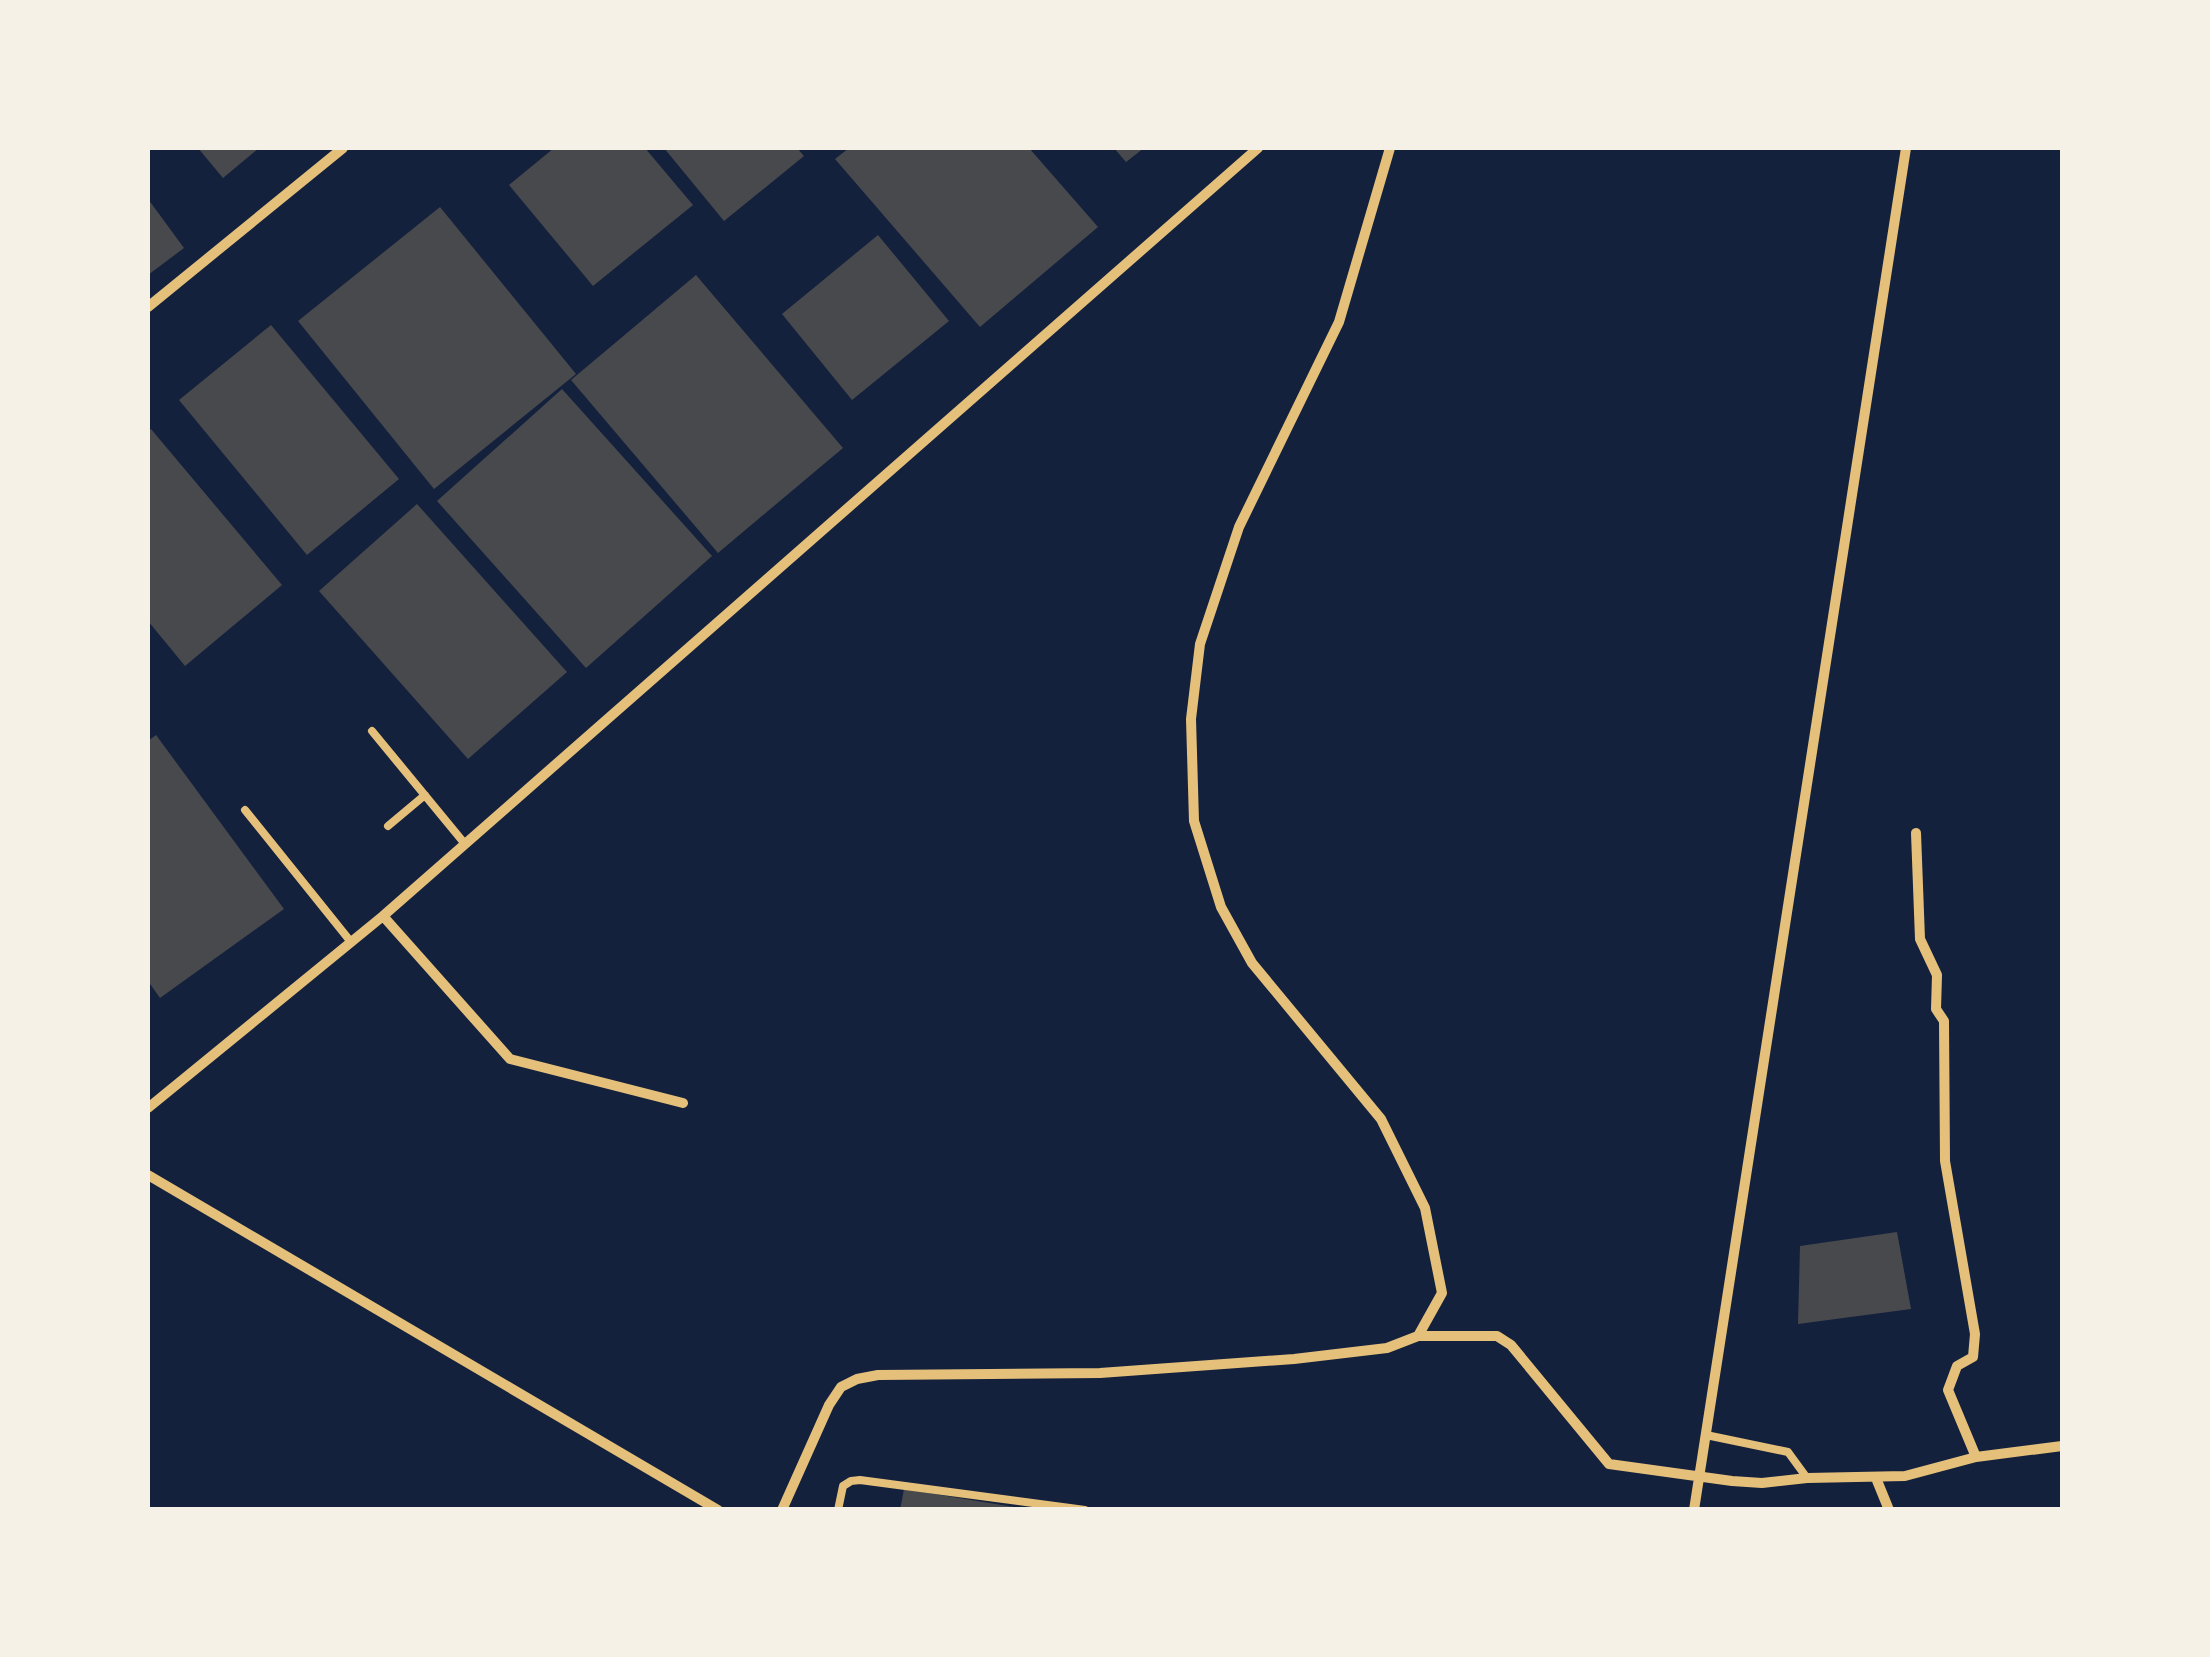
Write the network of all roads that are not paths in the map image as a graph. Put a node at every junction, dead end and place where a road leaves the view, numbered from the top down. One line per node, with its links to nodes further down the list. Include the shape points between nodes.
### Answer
1 (343, 148): 5 (street)
2 (1258, 148): 11 (street)
3 (1390, 148): 17 (street, via 1340,322 1239,527 1200,644 1190,720 1194,821 1221,907 1252,962 1381,1119 1426,1208 1442,1293)
4 (1906, 148): 18 (street)
5 (148, 307)
6 (372, 730): 7 (lane)
7 (425, 795): 9 (lane); 11 (lane)
8 (245, 810): 13 (lane)
9 (388, 826)
10 (1916, 833): 20 (street, via 1920,939 1937,975 1936,1010 1944,1021 1945,1161 1975,1334 1974,1357 1957,1366 1948,1390)
11 (465, 844): 12 (street)
12 (383, 916): 13 (street); 14 (street, via 510,1059)
13 (351, 942): 15 (street)
14 (683, 1102)
15 (148, 1108)
16 (148, 1175): 23 (street)
17 (1418, 1336): 21 (street, via 1497,1336 1511,1345 1609,1464 1732,1481); 24 (street, via 1387,1348 1294,1359 1100,1373 857,1379 830,1405)
18 (1706, 1436): 21 (lane, via 1788,1452); 27 (street)
19 (2062, 1446): 20 (street)
20 (1976, 1457): 22 (street)
21 (1808, 1478): 22 (street)
22 (1876, 1478): 28 (street)
23 (718, 1510)
24 (782, 1510)
25 (838, 1510): 26 (lane, via 843,1486 860,1480)
26 (1085, 1510)
27 (1694, 1510)
28 (1889, 1510)

